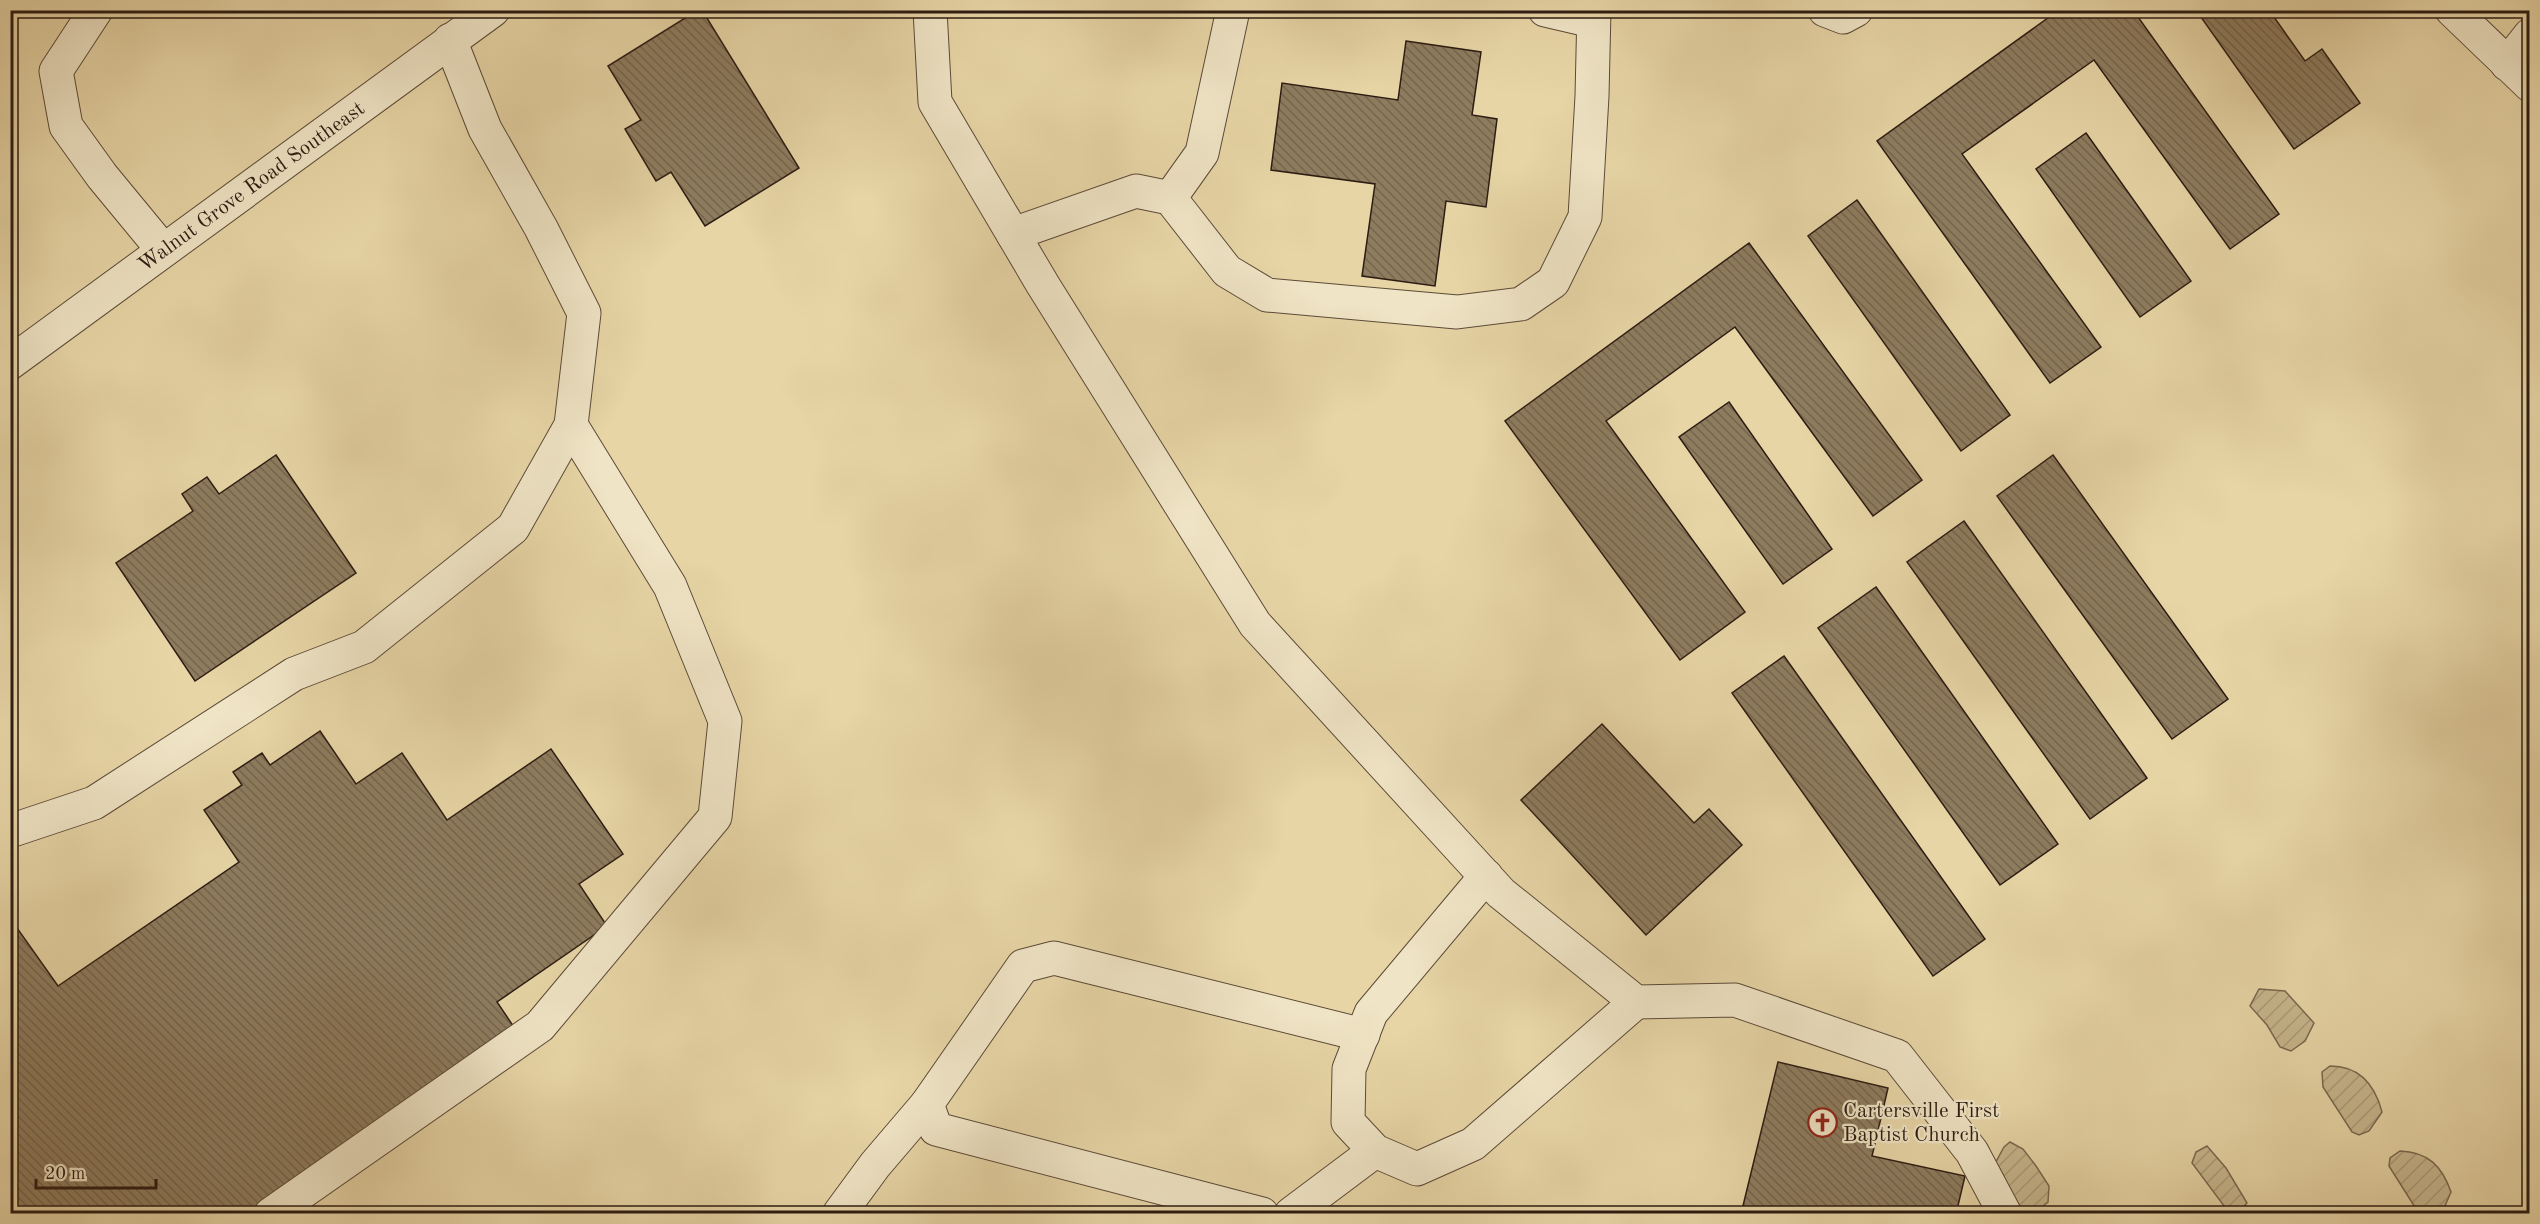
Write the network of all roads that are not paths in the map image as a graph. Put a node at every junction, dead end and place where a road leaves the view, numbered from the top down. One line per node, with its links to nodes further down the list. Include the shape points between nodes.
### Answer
1 (96, 10): 15 (street, via 56,71 66,126)
2 (493, 10): 11 (street, Walnut Grove Road Southeast)
3 (930, 10): 14 (street, via 935,102)
4 (1233, 10): 13 (street, via 1202,153)
5 (1545, 10): 9 (street)
6 (1825, 10): 7 (street, via 1843,17)
7 (1856, 10)
8 (2452, 10): 12 (street)
9 (1593, 16): 13 (street, via 1585,217 1553,282 1521,304 1457,312 1267,294 1227,271)
10 (2529, 35): 12 (street)
11 (450, 40): 15 (street, Walnut Grove Road Southeast); 17 (street, via 485,129 584,313)
12 (2518, 74)
13 (1170, 198): 14 (street, via 1136,191)
14 (1013, 234): 19 (street, via 1255,624)
15 (163, 250): 16 (street, Walnut Grove Road Southeast)
16 (10, 363)
17 (571, 425): 18 (street, via 513,528 364,647 294,674 94,803); 24 (street, via 670,586 725,721 715,817 540,1026)
18 (10, 831)
19 (1486, 876): 20 (street, via 1501,893); 21 (street, via 1371,1013)
20 (1636, 1002): 23 (street, via 1473,1144 1417,1169); 28 (street, via 1735,1000 1897,1056 1972,1152)
21 (1363, 1035): 22 (street, via 1054,958 1023,966); 23 (street, via 1349,1069 1348,1122)
22 (927, 1104): 25 (street); 26 (street, via 936,1129)
23 (1375, 1151): 27 (street)
24 (271, 1214)
25 (839, 1214)
26 (1262, 1214)
27 (1291, 1214)
28 (2004, 1214)

